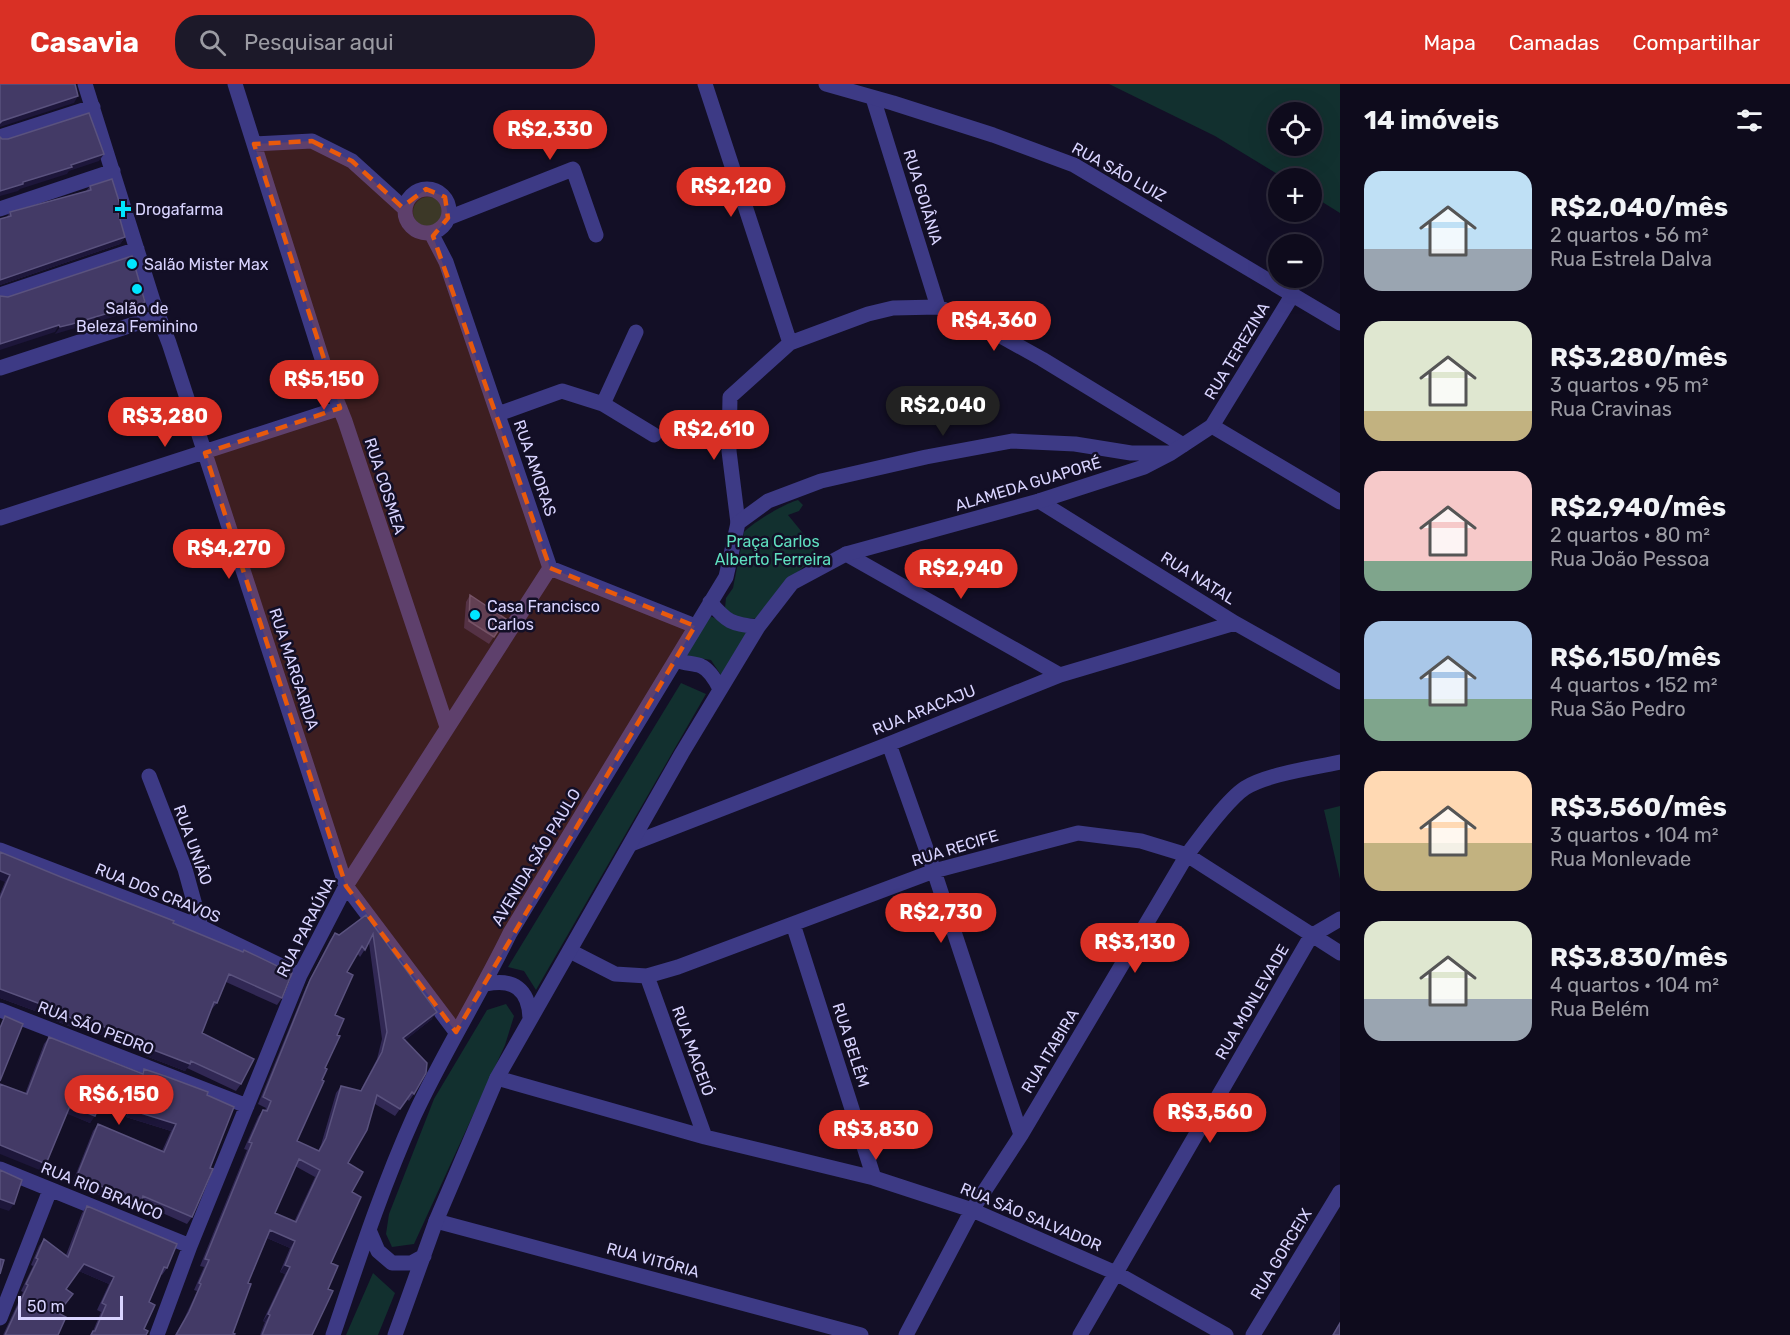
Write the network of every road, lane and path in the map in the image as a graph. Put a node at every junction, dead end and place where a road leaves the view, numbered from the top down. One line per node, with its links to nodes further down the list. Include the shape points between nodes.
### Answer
1 (85, 84): 6 (street, RUA MARGARIDA)
2 (235, 84): 8 (street, RUA COSMEA)
3 (705, 84): 22 (street)
4 (826, 84): 5 (street, RUA SÃO LUIZ)
5 (873, 98): 16 (street, RUA SÃO LUIZ, via 1074,165); 18 (street, RUA GOIÂNIA)
6 (93, 107): 7 (street); 9 (street, RUA MARGARIDA)
7 (0, 137)
8 (254, 144): 11 (street, via 312,141 352,161); 25 (street, RUA COSMEA)
9 (113, 171): 10 (street); 15 (street, RUA MARGARIDA)
10 (0, 209)
11 (405, 209): 12 (street, via 413,194 433,190 448,203); 13 (street, via 411,227)
12 (448, 218): 13 (street, via 439,230); 14 (street, via 573,169)
13 (431, 233): 26 (street, RUA AMORAS, via 446,262)
14 (596, 235)
15 (137, 249): 17 (street); 19 (street, RUA MARGARIDA)
16 (1293, 294): 20 (street, RUA SÃO LUIZ); 27 (street, RUA TEREZINA)
17 (0, 295)
18 (938, 307): 22 (street, via 876,312); 29 (street, via 981,325 1042,359)
19 (159, 316): 23 (street); 30 (street, RUA MARGARIDA)
20 (1340, 323)
21 (636, 332): 24 (street)
22 (790, 343): 34 (street, AVENIDA SÃO PAULO, via 730,397 729,451)
23 (0, 368)
24 (603, 404): 26 (street, via 562,391); 28 (street)
25 (340, 408): 30 (street); 45 (street, RUA COSMEA)
26 (498, 414): 36 (street, RUA AMORAS)
27 (1212, 426): 29 (street, ALAMEDA GUAPORÉ); 32 (street)
28 (654, 435)
29 (1177, 449): 31 (street, ALAMEDA GUAPORÉ, via 1144,467); 34 (street, via 1131,453 1075,444 1012,441 821,481 768,501)
30 (205, 453): 33 (street); 53 (street, RUA MARGARIDA)
31 (1039, 501): 35 (street, ALAMEDA GUAPORÉ); 38 (street, RUA NATAL)
32 (1340, 502)
33 (0, 518)
34 (738, 524): 37 (street, AVENIDA SÃO PAULO, via 726,577)
35 (846, 554): 40 (street, via 792,583); 42 (street)
36 (550, 568): 39 (street); 45 (street, RUA PARAÚNA)
37 (710, 602): 39 (street, AVENIDA SÃO PAULO); 40 (street, via 725,620)
38 (1235, 623): 42 (street, RUA ARACAJU); 43 (street, RUA NATAL)
39 (695, 626): 41 (street, AVENIDA SÃO PAULO)
40 (758, 627): 44 (street)
41 (677, 660): 44 (street, via 701,665); 62 (street, AVENIDA SÃO PAULO, via 510,933)
42 (1060, 675): 46 (street, RUA ARACAJU)
43 (1340, 682)
44 (720, 689): 49 (street)
45 (447, 727): 53 (street, RUA PARAÚNA)
46 (889, 744): 49 (street, RUA ARACAJU); 52 (street)
47 (1340, 762): 51 (street, RUA ITABIRA, via 1277,776 1245,788)
48 (149, 776): 56 (street, RUA UNIÃO, via 185,869)
49 (631, 843): 58 (street)
50 (0, 850): 56 (street, RUA DOS CRAVOS)
51 (1187, 855): 52 (street, RUA RECIFE, via 1141,842 1078,833); 57 (street, RUA RECIFE); 68 (street, RUA ITABIRA)
52 (934, 871): 55 (street, RUA RECIFE); 68 (street)
53 (346, 886): 60 (street, RUA PARAÚNA); 65 (street, RUA MARGARIDA)
54 (1340, 919): 57 (street)
55 (793, 924): 61 (street, RUA RECIFE); 71 (street, RUA BELÉM)
56 (201, 927): 60 (street, RUA DOS CRAVOS)
57 (1311, 936): 59 (street, RUA RECIFE); 79 (street, RUA MONLEVADE)
58 (570, 951): 61 (street, RUA RECIFE, via 615,974); 64 (street)
59 (1340, 953)
60 (300, 975): 67 (street, RUA PARAÚNA)
61 (647, 976): 69 (street, RUA MACEIÓ)
62 (486, 984): 64 (street, via 499,981 518,988 530,1004); 65 (street, AVENIDA SÃO PAULO)
63 (0, 1010): 67 (street, RUA SÃO PEDRO)
64 (530, 1018): 66 (street)
65 (456, 1032): 76 (street, AVENIDA SÃO PAULO, via 414,1116)
66 (497, 1078): 69 (street, RUA SÃO SALVADOR); 75 (street)
67 (247, 1106): 77 (street, RUA PARAÚNA)
68 (1021, 1135): 74 (street, RUA ITABIRA)
69 (705, 1137): 71 (street, RUA SÃO SALVADOR)
70 (0, 1169): 72 (street, RUA RIO BRANCO)
71 (874, 1178): 74 (street, RUA SÃO SALVADOR)
72 (50, 1190): 77 (street, RUA RIO BRANCO); 80 (street)
73 (1340, 1192): 88 (street, RUA GORCEIX)
74 (972, 1210): 79 (street, RUA SÃO SALVADOR); 85 (street, RUA ITABIRA)
75 (436, 1221): 78 (street); 84 (street, RUA VITÓRIA)
76 (369, 1230): 78 (street, via 378,1251 392,1263 411,1263); 82 (street, AVENIDA SÃO PAULO)
77 (190, 1246): 81 (street, RUA PARAÚNA)
78 (424, 1256): 83 (street)
79 (1116, 1273): 86 (street, RUA MONLEVADE); 87 (street, RUA SÃO SALVADOR)
80 (0, 1318)
81 (157, 1335)
82 (333, 1335)
83 (394, 1335)
84 (861, 1335)
85 (906, 1335)
86 (1080, 1335)
87 (1226, 1335)
88 (1253, 1335)

